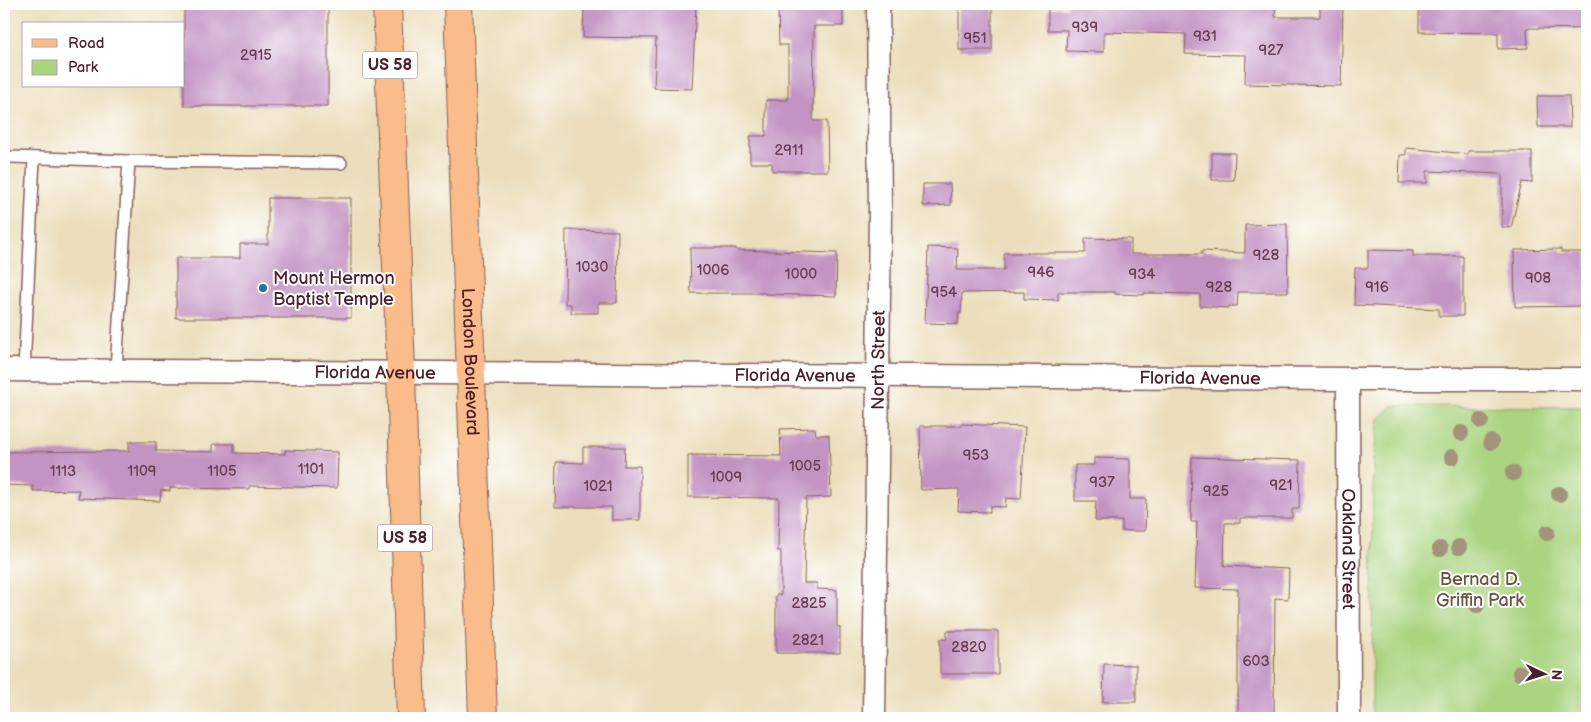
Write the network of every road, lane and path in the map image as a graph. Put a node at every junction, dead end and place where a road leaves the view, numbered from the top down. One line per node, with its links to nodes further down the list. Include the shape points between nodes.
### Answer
1 (387, 4): 10 (main road, US 58)
2 (458, 4): 11 (main road, London Boulevard)
3 (878, 4): 12 (street, North Street)
4 (11, 157): 5 (lane)
5 (34, 158): 6 (lane); 8 (lane)
6 (129, 161): 7 (lane); 9 (lane)
7 (341, 163)
8 (14, 370): 9 (street, Florida Avenue)
9 (116, 370): 10 (street, Florida Avenue)
10 (401, 372): 11 (street, Florida Avenue); 15 (main road, US 58)
11 (472, 373): 12 (street, Florida Avenue); 16 (main road, London Boulevard)
12 (879, 377): 13 (street, Florida Avenue); 17 (street, North Street)
13 (1348, 379): 14 (street, Florida Avenue); 18 (street, Oakland Street)
14 (1587, 379)
15 (411, 718)
16 (483, 718)
17 (874, 718)
18 (1349, 718)

